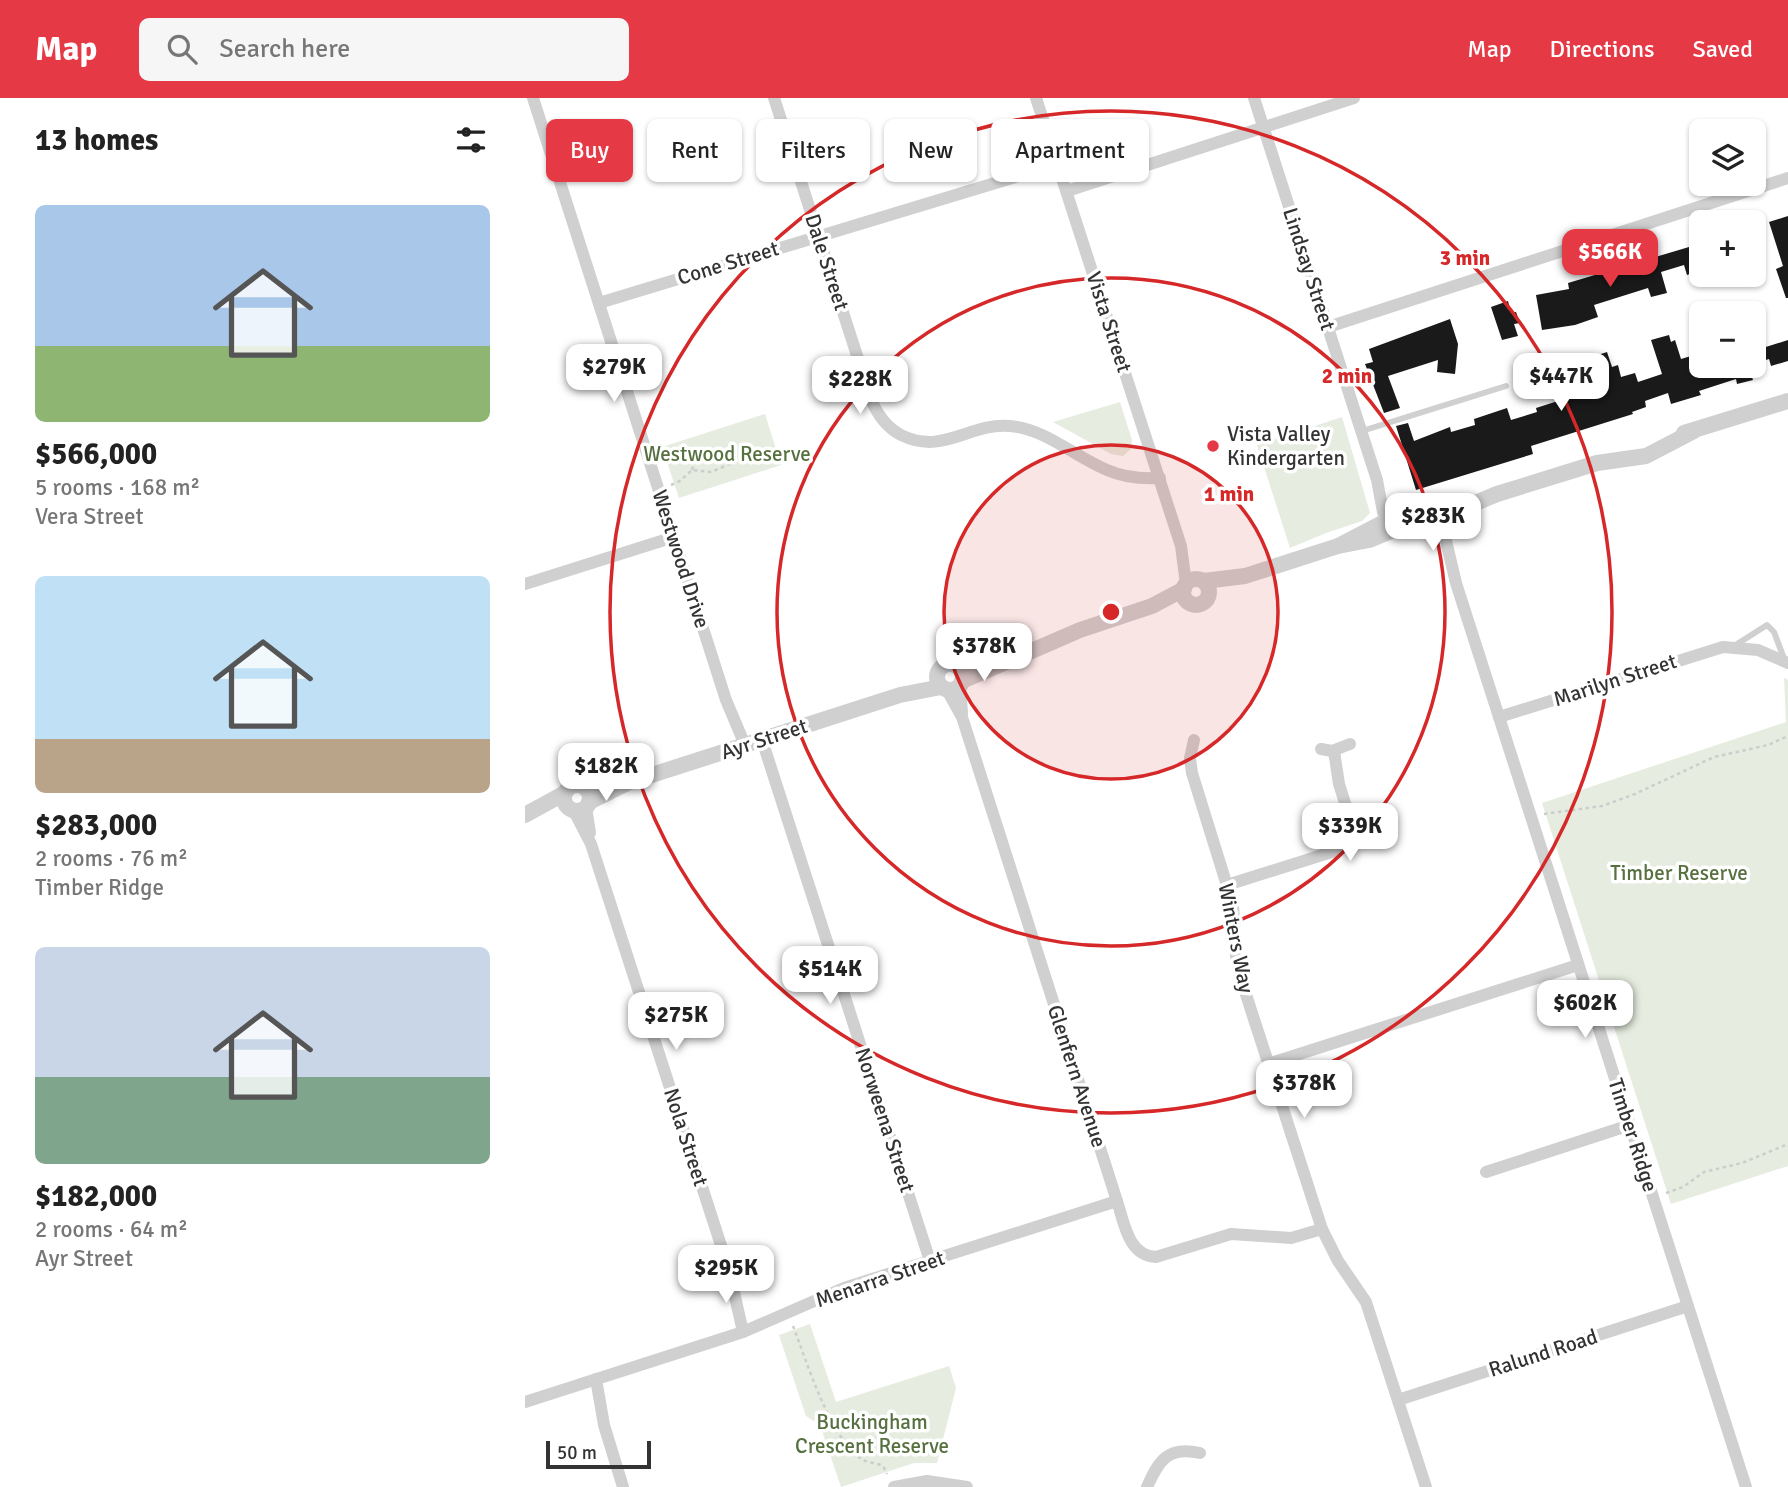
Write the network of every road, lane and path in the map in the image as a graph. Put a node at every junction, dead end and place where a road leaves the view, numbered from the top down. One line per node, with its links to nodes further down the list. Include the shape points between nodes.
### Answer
1 (533, 98): 13 (street, Westwood Drive)
2 (774, 98): 12 (street, Dale Street)
3 (1036, 98): 6 (street, Vista Street)
4 (1254, 98): 7 (street, Lindsay Street)
5 (1354, 98): 7 (street)
6 (1043, 119)
7 (1263, 127): 11 (street); 14 (street, Lindsay Street)
8 (1788, 178): 14 (street)
9 (998, 182): 12 (street, Cone Street)
10 (1064, 182): 11 (street, Vista Street)
11 (1067, 191): 21 (street, Vista Street)
12 (818, 236): 13 (street, Cone Street); 21 (street, Dale Street, via 871,399 895,432 931,443 993,427 1020,428 1106,470)
13 (599, 303): 25 (street, Westwood Drive)
14 (1328, 327): 17 (street, Lindsay Street)
15 (1506, 386): 17 (lane)
16 (1788, 401): 23 (street, Ayr Street, via 1694,431 1646,456 1597,463)
17 (1361, 431): 24 (street, Lindsay Street)
18 (697, 454): 20 (path)
19 (737, 461): 20 (path, via 711,472)
20 (692, 470): 22 (path)
21 (1160, 478): 27 (street, Vista Street)
22 (671, 485)
23 (1435, 516): 24 (street, Ayr Street); 34 (street, Timber Ridge, via 1448,545)
24 (1391, 523): 27 (street, Ayr Street, via 1369,540)
25 (674, 537): 26 (street); 39 (street, Westwood Drive, via 729,721)
26 (525, 584)
27 (1195, 589): 29 (street, Ayr Street)
28 (1732, 647): 30 (street, Marilyn Street, via 1758,650); 30 (lane, Marilyn Street, via 1767,625 1775,632); 34 (street, Marilyn Street, via 1713,649)
29 (1009, 660): 31 (street, Ayr Street); 32 (street, Ayr Street)
30 (1786, 662)
31 (947, 667): 32 (street, via 961,670); 32 (street, via 937,680); 33 (street, Ayr Street)
32 (953, 686): 33 (street, Ayr Street); 50 (street, Glenfern Avenue)
33 (900, 695): 36 (street, Ayr Street)
34 (1499, 717): 44 (street, Timber Ridge)
35 (1788, 736): 41 (path, via 1714,757 1602,806)
36 (762, 740): 39 (street, Ayr Street); 52 (street, Norweena Street)
37 (1193, 740): 43 (street, Winters Way, via 1192,773)
38 (1350, 744): 43 (street, via 1328,750 1351,822 1349,842 1335,851)
39 (741, 747): 40 (street, Ayr Street)
40 (577, 801): 42 (street, Ayr Street); 55 (street, Nola Street)
41 (1544, 814)
42 (525, 816)
43 (1227, 885): 45 (street, Winters Way, via 1235,915 1237,965)
44 (1578, 965): 45 (street); 46 (street, Timber Ridge)
45 (1268, 1064): 51 (street, Winters Way)
46 (1630, 1125): 48 (street); 53 (street, Timber Ridge)
47 (1788, 1144): 49 (path, via 1704,1172)
48 (1486, 1172)
49 (1666, 1193)
50 (1117, 1201): 51 (street, Glenfern Avenue, via 1130,1240 1139,1252 1150,1256 1231,1234 1291,1238); 52 (street, Menarra Street)
51 (1322, 1230): 57 (street, Winters Way, via 1366,1302)
52 (930, 1261): 54 (street, Menarra Street, via 844,1288)
53 (1688, 1306): 57 (street, Ralund Road); 67 (street, Timber Ridge)
54 (787, 1313): 55 (street, Menarra Street); 60 (path, via 822,1400 846,1444 863,1460 883,1466)
55 (749, 1330): 56 (street, Menarra Street)
56 (589, 1381): 58 (street, Menarra Street); 62 (street)
57 (1398, 1399): 66 (street, Winters Way)
58 (525, 1402)
59 (1200, 1453): 65 (street, via 1168,1455)
60 (887, 1475)
61 (932, 1484): 63 (street, via 918,1481); 64 (street)
62 (623, 1487)
63 (894, 1487)
64 (967, 1487)
65 (1147, 1487)
66 (1426, 1487)
67 (1746, 1487)

